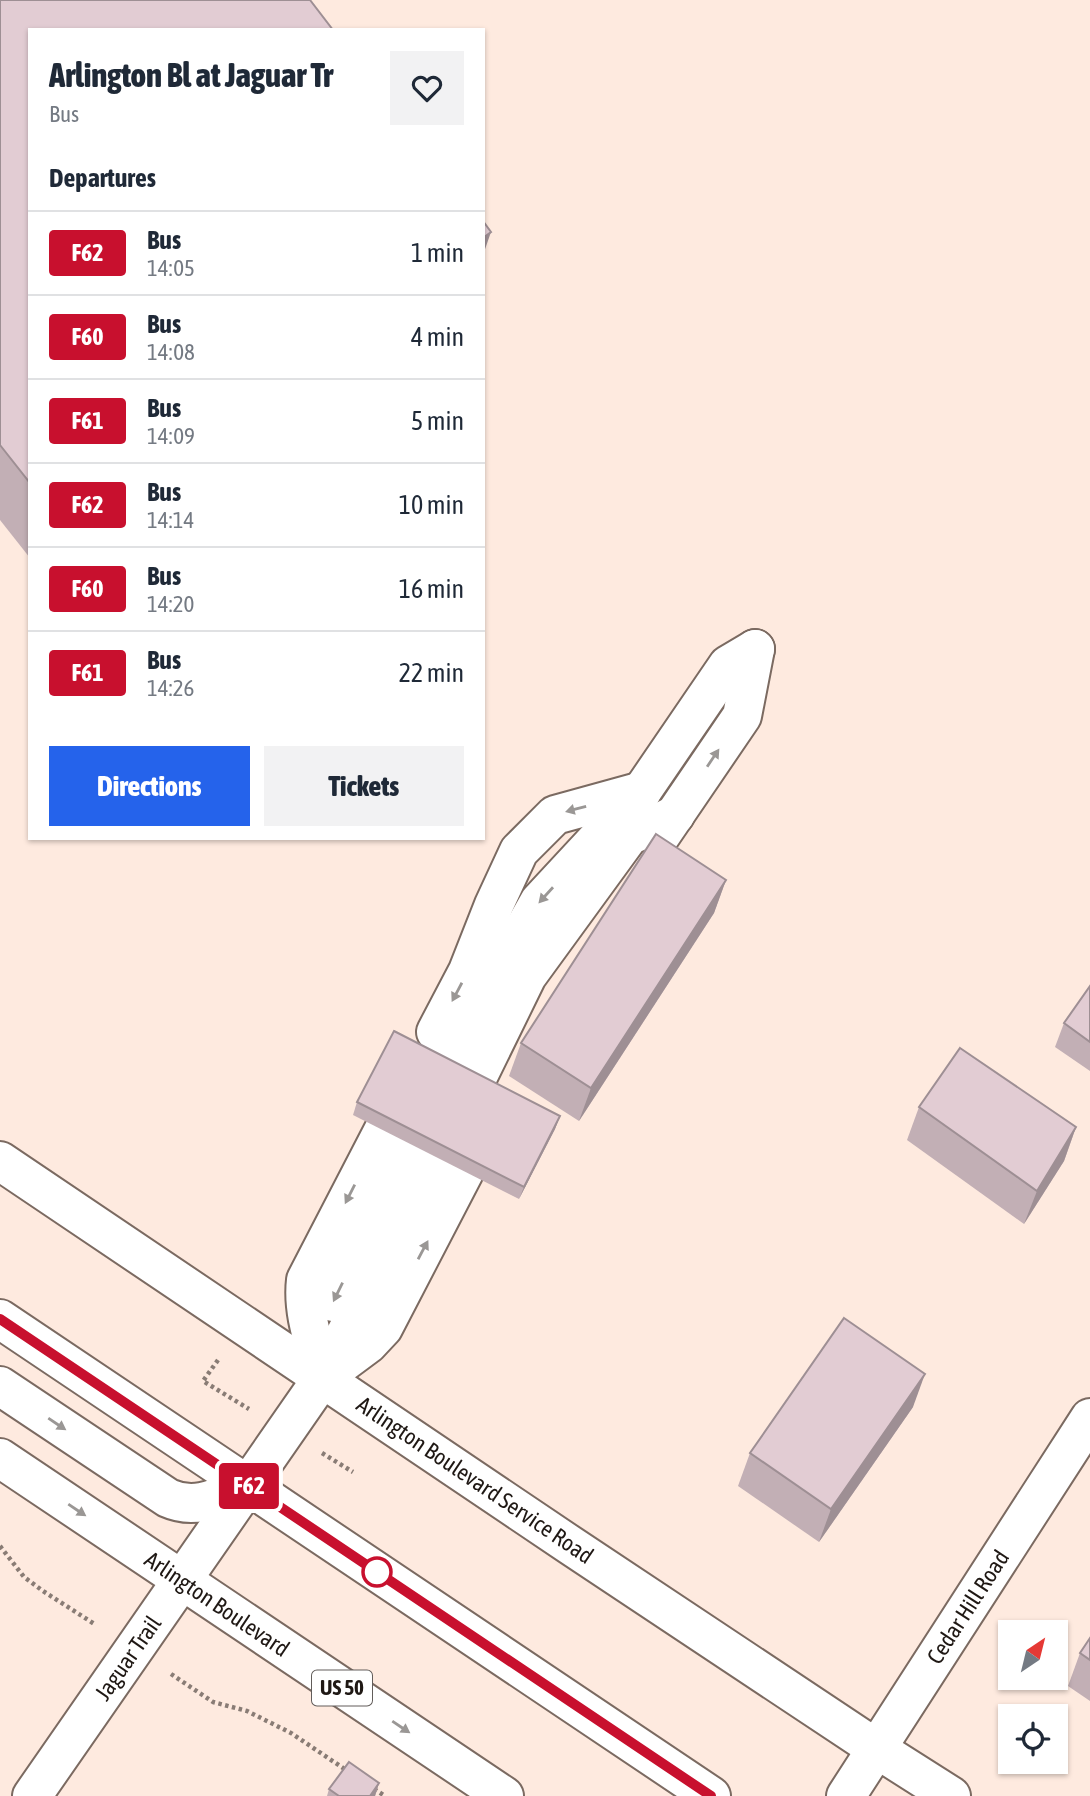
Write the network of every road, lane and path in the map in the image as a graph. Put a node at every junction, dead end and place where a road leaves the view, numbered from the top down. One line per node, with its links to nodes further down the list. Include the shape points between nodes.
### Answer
1 (0, 1161): 3 (main road, Arlington Boulevard Service Road)
2 (0, 1319): 7 (main road)
3 (323, 1377): 3 (main road, Jaguar Trail, one-way to 3, via 527,976 629,836 675,814 742,716 755,649 728,665 642,791 555,815 519,851 468,971 306,1280 308,1322); 7 (main road, Jaguar Trail); 10 (main road, Arlington Boulevard Service Road)
4 (0, 1386): 7 (main road, one-way to 7, via 179,1503 208,1501)
5 (1090, 1418): 10 (main road, Cedar Hill Road)
6 (0, 1458): 8 (main road, Arlington Boulevard / US 50, one-way to 8)
7 (247, 1485): 8 (main road, Jaguar Trail); 16 (main road)
8 (181, 1580): 13 (main road, Jaguar Trail); 15 (main road, Arlington Boulevard / US 50, one-way to 15)
9 (214, 1702): 11 (path, via 247,1711 291,1733)
10 (877, 1749): 17 (main road, Cedar Hill Road); 18 (main road, Arlington Boulevard Service Road)
11 (354, 1775)
12 (364, 1782): 14 (path)
13 (32, 1796)
14 (385, 1796)
15 (504, 1796)
16 (711, 1796)
17 (846, 1796)
18 (951, 1796)

